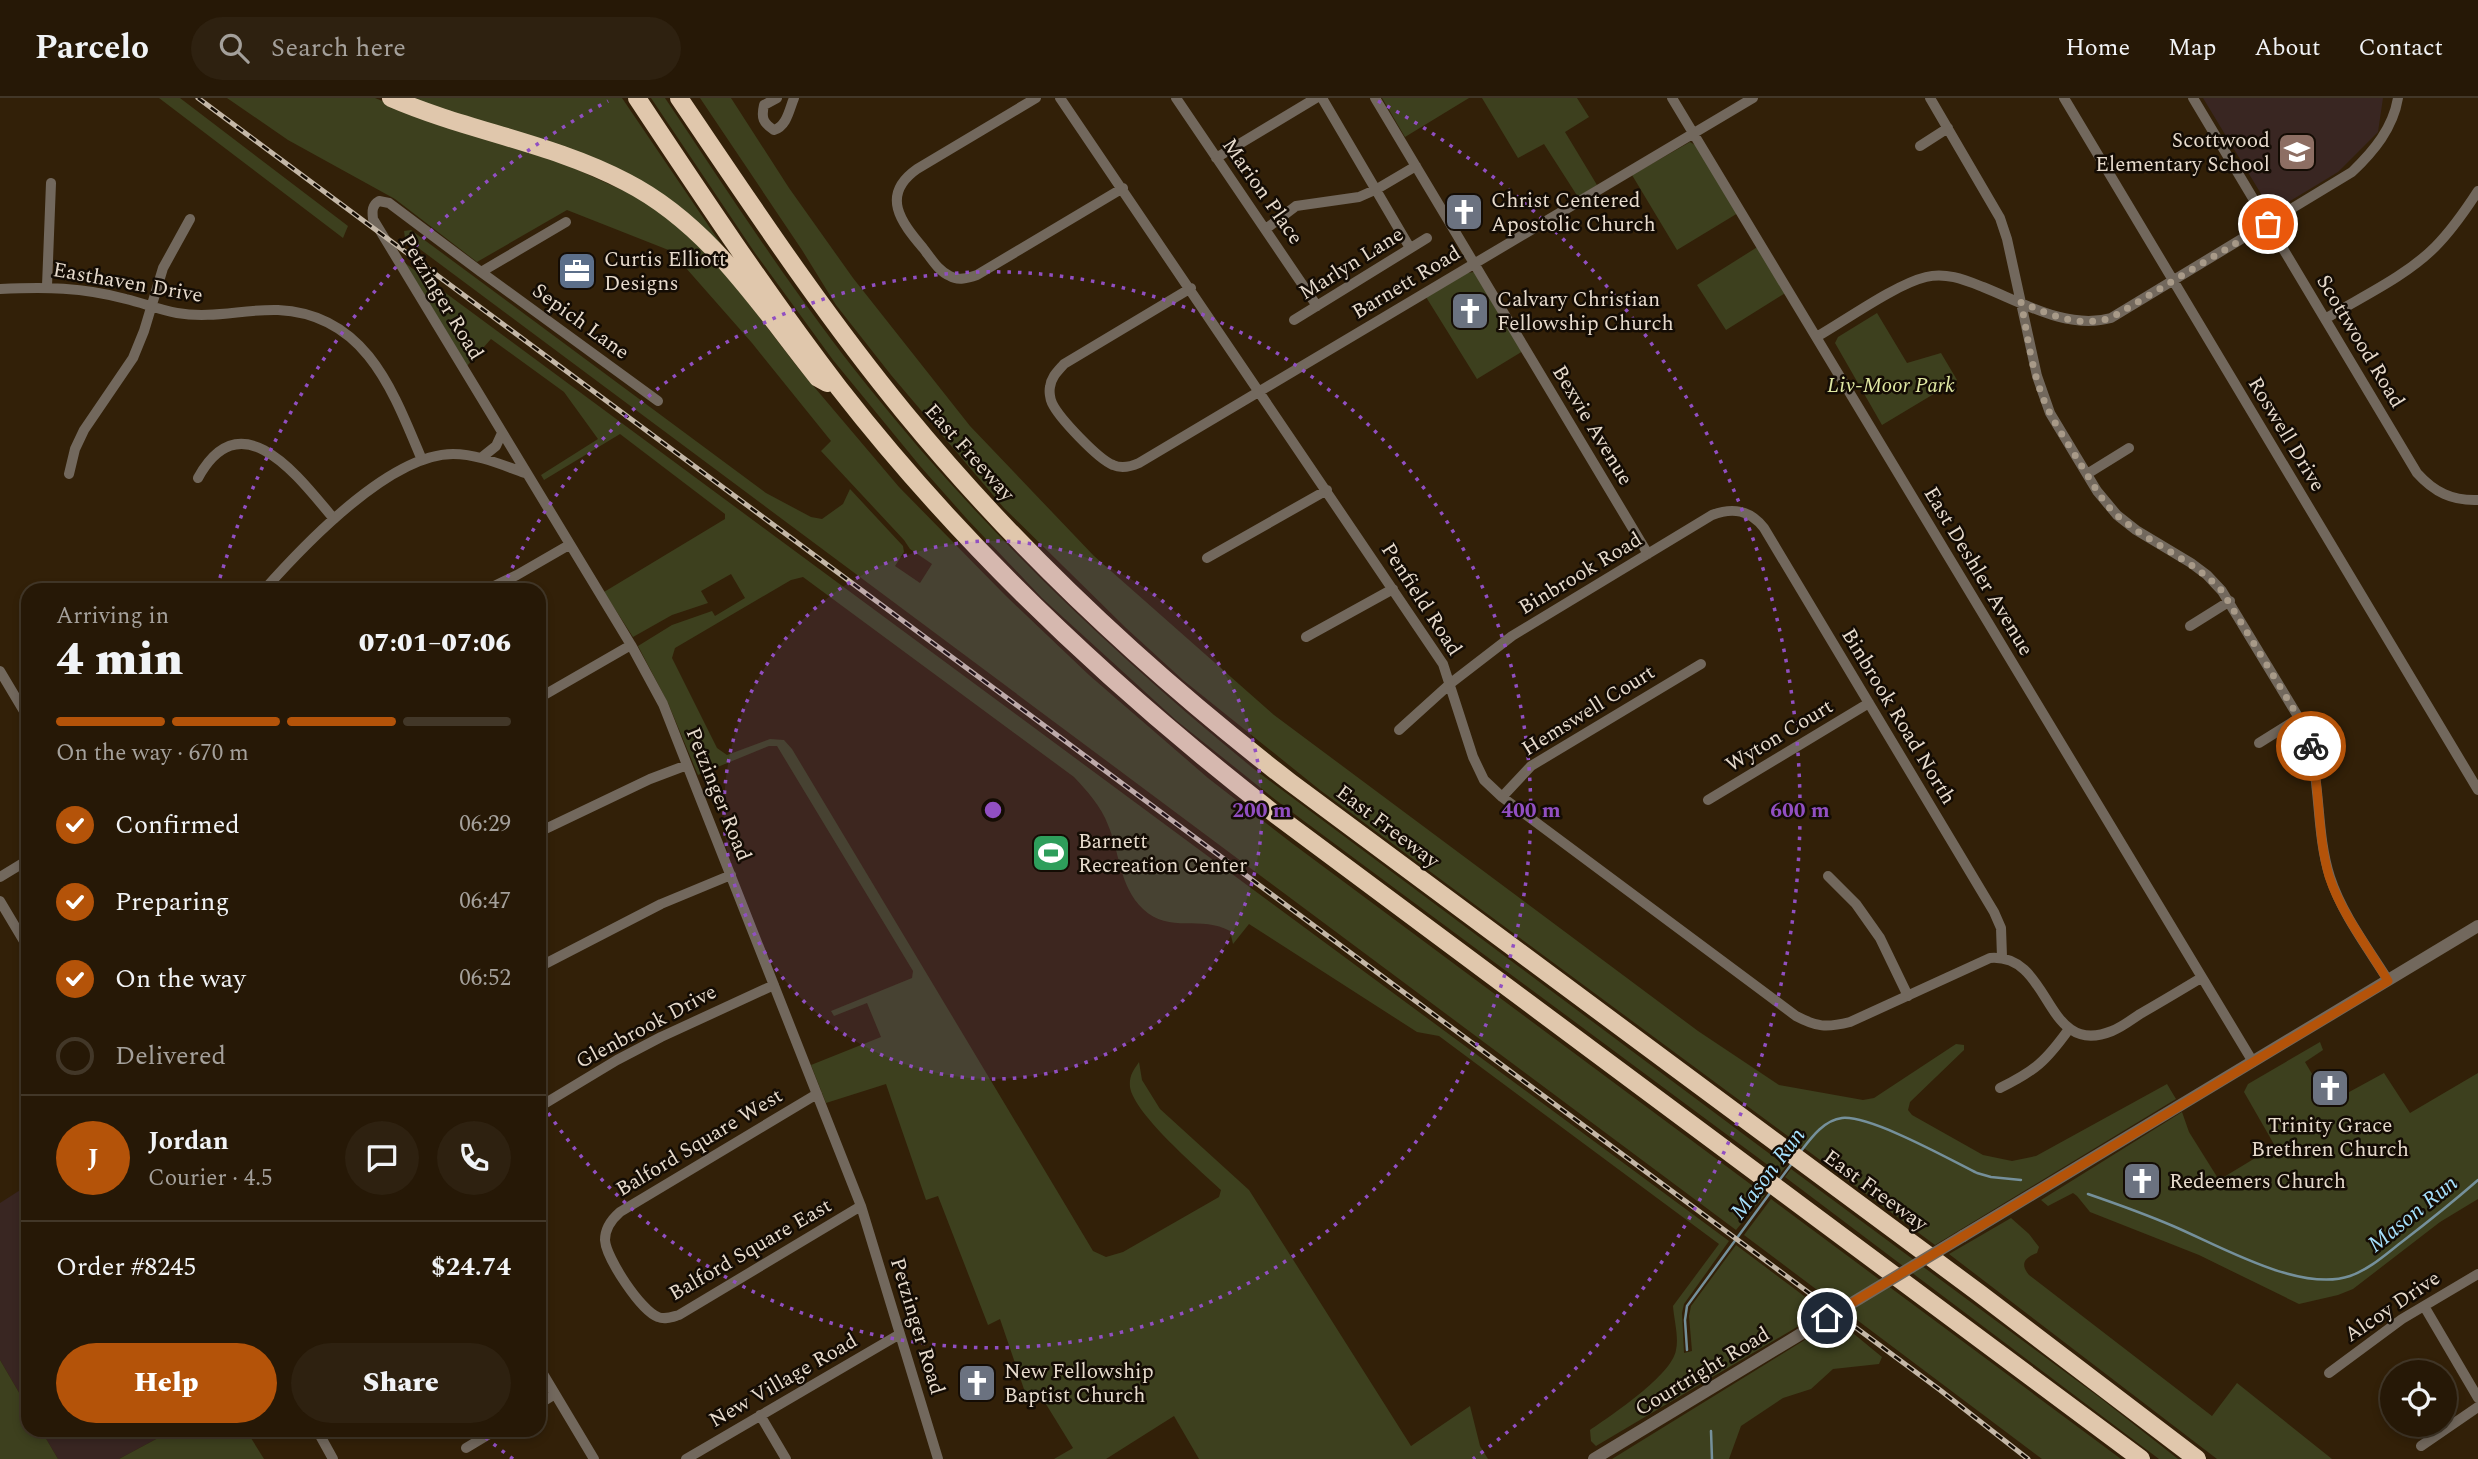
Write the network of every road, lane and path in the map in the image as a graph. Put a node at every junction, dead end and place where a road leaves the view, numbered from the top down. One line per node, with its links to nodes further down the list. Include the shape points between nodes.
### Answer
1 (391, 98): 46 (highway, via 589,165 661,203 738,276 818,379)
2 (637, 98): 46 (highway)
3 (679, 98): 126 (highway, East Freeway, via 802,278 905,413 1014,536 1188,700 1253,754)
4 (777, 98): 5 (street, via 764,106 761,116 774,130 785,121)
5 (794, 98)
6 (1036, 98): 24 (street, via 910,174 900,188 898,212 905,227 939,269 954,278 976,275)
7 (1060, 98): 24 (street, Penfield Road)
8 (1176, 98): 21 (street, Marion Place)
9 (1316, 98): 21 (street)
10 (1322, 98): 25 (street)
11 (1375, 98): 22 (street, Bexvie Avenue)
12 (1672, 98): 19 (street, East Deshler Avenue)
13 (1753, 98): 19 (street, Barnett Road)
14 (1930, 98): 18 (street)
15 (2064, 98): 36 (street, Roswell Drive)
16 (2193, 98): 30 (street, Scottwood Road)
17 (2398, 98): 30 (street, via 2388,129 2364,161 2340,181)
18 (1948, 128): 20 (street); 40 (street, via 2000,218)
19 (1693, 133): 34 (street, Barnett Road); 45 (street, East Deshler Avenue)
20 (1920, 146)
21 (1216, 158): 31 (street, Marion Place)
22 (1416, 166): 25 (street); 34 (street, Bexvie Avenue)
23 (51, 183): 37 (street)
24 (1123, 188): 38 (street, Penfield Road)
25 (1377, 189): 31 (street, via 1359,197 1296,206); 33 (street)
26 (2478, 191): 43 (street, via 2434,249)
27 (388, 203): 35 (street, Sepich Lane); 49 (street, Petzinger Road, via 375,204 373,219)
28 (190, 219): 41 (street, via 163,268)
29 (566, 222): 35 (street)
30 (2268, 224): 36 (street); 43 (street, Scottwood Road)
31 (1267, 228): 42 (street, Marion Place)
32 (1427, 238): 33 (street, Marlyn Lane)
33 (1410, 248): 42 (street, Marlyn Lane)
34 (1475, 264): 47 (street, Barnett Road); 62 (street, Bexvie Avenue)
35 (481, 272): 48 (street, Sepich Lane)
36 (2173, 281): 40 (street, via 2100,321 2068,321); 81 (street, Roswell Drive)
37 (47, 286): 39 (street, Easthaven Drive); 41 (street, Easthaven Drive)
38 (1191, 288): 47 (street, Penfield Road); 47 (street, Barnett Road, via 1064,364 1049,386 1059,413 1103,459 1122,467 1139,463)
39 (0, 289)
40 (2021, 302): 45 (street, via 1955,277 1928,276); 55 (street, via 2042,394)
41 (151, 306): 52 (street, Easthaven Drive, via 202,316 292,312 344,332 383,374); 53 (street, via 133,358 84,430)
42 (1317, 306): 44 (street, Marlyn Lane)
43 (2325, 319): 58 (street, Scottwood Road, via 2424,480 2451,498)
44 (1294, 320)
45 (1818, 337): 94 (street, East Deshler Avenue)
46 (840, 389): 125 (highway, via 989,559 1161,723 1276,815)
47 (1260, 391): 57 (street, Penfield Road)
48 (658, 401)
49 (502, 433): 51 (street, via 496,446); 54 (street, Petzinger Road)
50 (2129, 448): 55 (street)
51 (481, 458): 52 (street, via 453,454); 54 (street)
52 (422, 460): 60 (street, via 392,475)
53 (69, 474)
54 (526, 474): 61 (street, Petzinger Road)
55 (2087, 474): 67 (street, via 2117,515 2207,575)
56 (198, 478): 60 (street, via 207,460 223,449 256,447 281,460)
57 (1327, 490): 63 (street); 66 (street, Penfield Road)
58 (2478, 500)
59 (1737, 511): 62 (street, Binbrook Road, via 1712,516); 75 (street, Binbrook Road North, via 1750,514 1764,528)
60 (334, 519): 64 (street)
61 (569, 545): 65 (street); 70 (street, Petzinger Road)
62 (1648, 554): 73 (street, Binbrook Road, via 1512,636)
63 (1207, 558)
64 (270, 583)
65 (500, 583)
66 (1393, 589): 69 (street); 73 (street, Penfield Road)
67 (2230, 601): 68 (street); 77 (street)
68 (2190, 626)
69 (1306, 637)
70 (632, 645): 74 (street); 80 (street, Petzinger Road)
71 (1701, 664): 82 (street, Hemswell Court, via 1531,766)
72 (0, 671): 76 (street)
73 (1451, 683): 78 (street, Binbrook Road); 82 (street, Penfield Road, via 1473,757 1484,780)
74 (546, 694)
75 (1869, 703): 83 (street, Wyton Court); 92 (street, Binbrook Road North, via 1994,912 2001,928)
76 (21, 706)
77 (2299, 718): 79 (street); 95 (street, via 2311,744 2330,877)
78 (1399, 730)
79 (2259, 743)
80 (688, 765): 84 (street); 86 (street, Petzinger Road)
81 (2478, 790)
82 (1502, 797): 97 (street, Penfield Road, via 1813,1025 1850,1022)
83 (1708, 800)
84 (546, 829)
85 (21, 864): 88 (street)
86 (731, 875): 93 (street, via 661,904); 96 (street, Petzinger Road)
87 (1828, 876): 97 (street, via 1880,938)
88 (0, 877)
89 (0, 901): 91 (street)
90 (2478, 926): 95 (street, Courtright Road)
91 (21, 936)
92 (2001, 957): 97 (street); 98 (street, via 2033,976)
93 (546, 963)
94 (2201, 978): 98 (street, via 2112,1031 2090,1036); 99 (street, East Deshler Avenue)
95 (2388, 981): 99 (street, Courtright Road)
96 (774, 985): 101 (street, Petzinger Road); 102 (street, Glenbrook Drive, via 661,1037)
97 (1908, 996)
98 (2069, 1030): 100 (street, via 2038,1067)
99 (2253, 1062): 124 (street, Courtright Road, bridge)
100 (2000, 1088)
101 (817, 1094): 103 (street, Petzinger Road); 106 (street, Balford Square West, via 612,1219 605,1241 609,1253 639,1304)
102 (546, 1103)
103 (861, 1206): 106 (street, Balford Square East, via 680,1315); 107 (street, Petzinger Road)
104 (2478, 1273): 105 (street, Alcoy Drive)
105 (2424, 1306): 108 (street, Alcoy Drive); 111 (street)
106 (657, 1317)
107 (900, 1334): 114 (street, New Village Road); 123 (street, Petzinger Road)
108 (2329, 1373)
109 (546, 1379): 110 (street)
110 (555, 1394): 112 (street); 120 (street)
111 (2478, 1398)
112 (546, 1400)
113 (2478, 1407): 117 (street)
114 (760, 1415): 121 (street, New Village Road); 122 (street)
115 (321, 1437): 119 (street)
116 (484, 1437): 118 (street)
117 (2421, 1446)
118 (466, 1448)
119 (333, 1459)
120 (594, 1459)
121 (686, 1459)
122 (786, 1459)
123 (938, 1459)
124 (1594, 1459)
125 (2141, 1459)
126 (2197, 1459)

